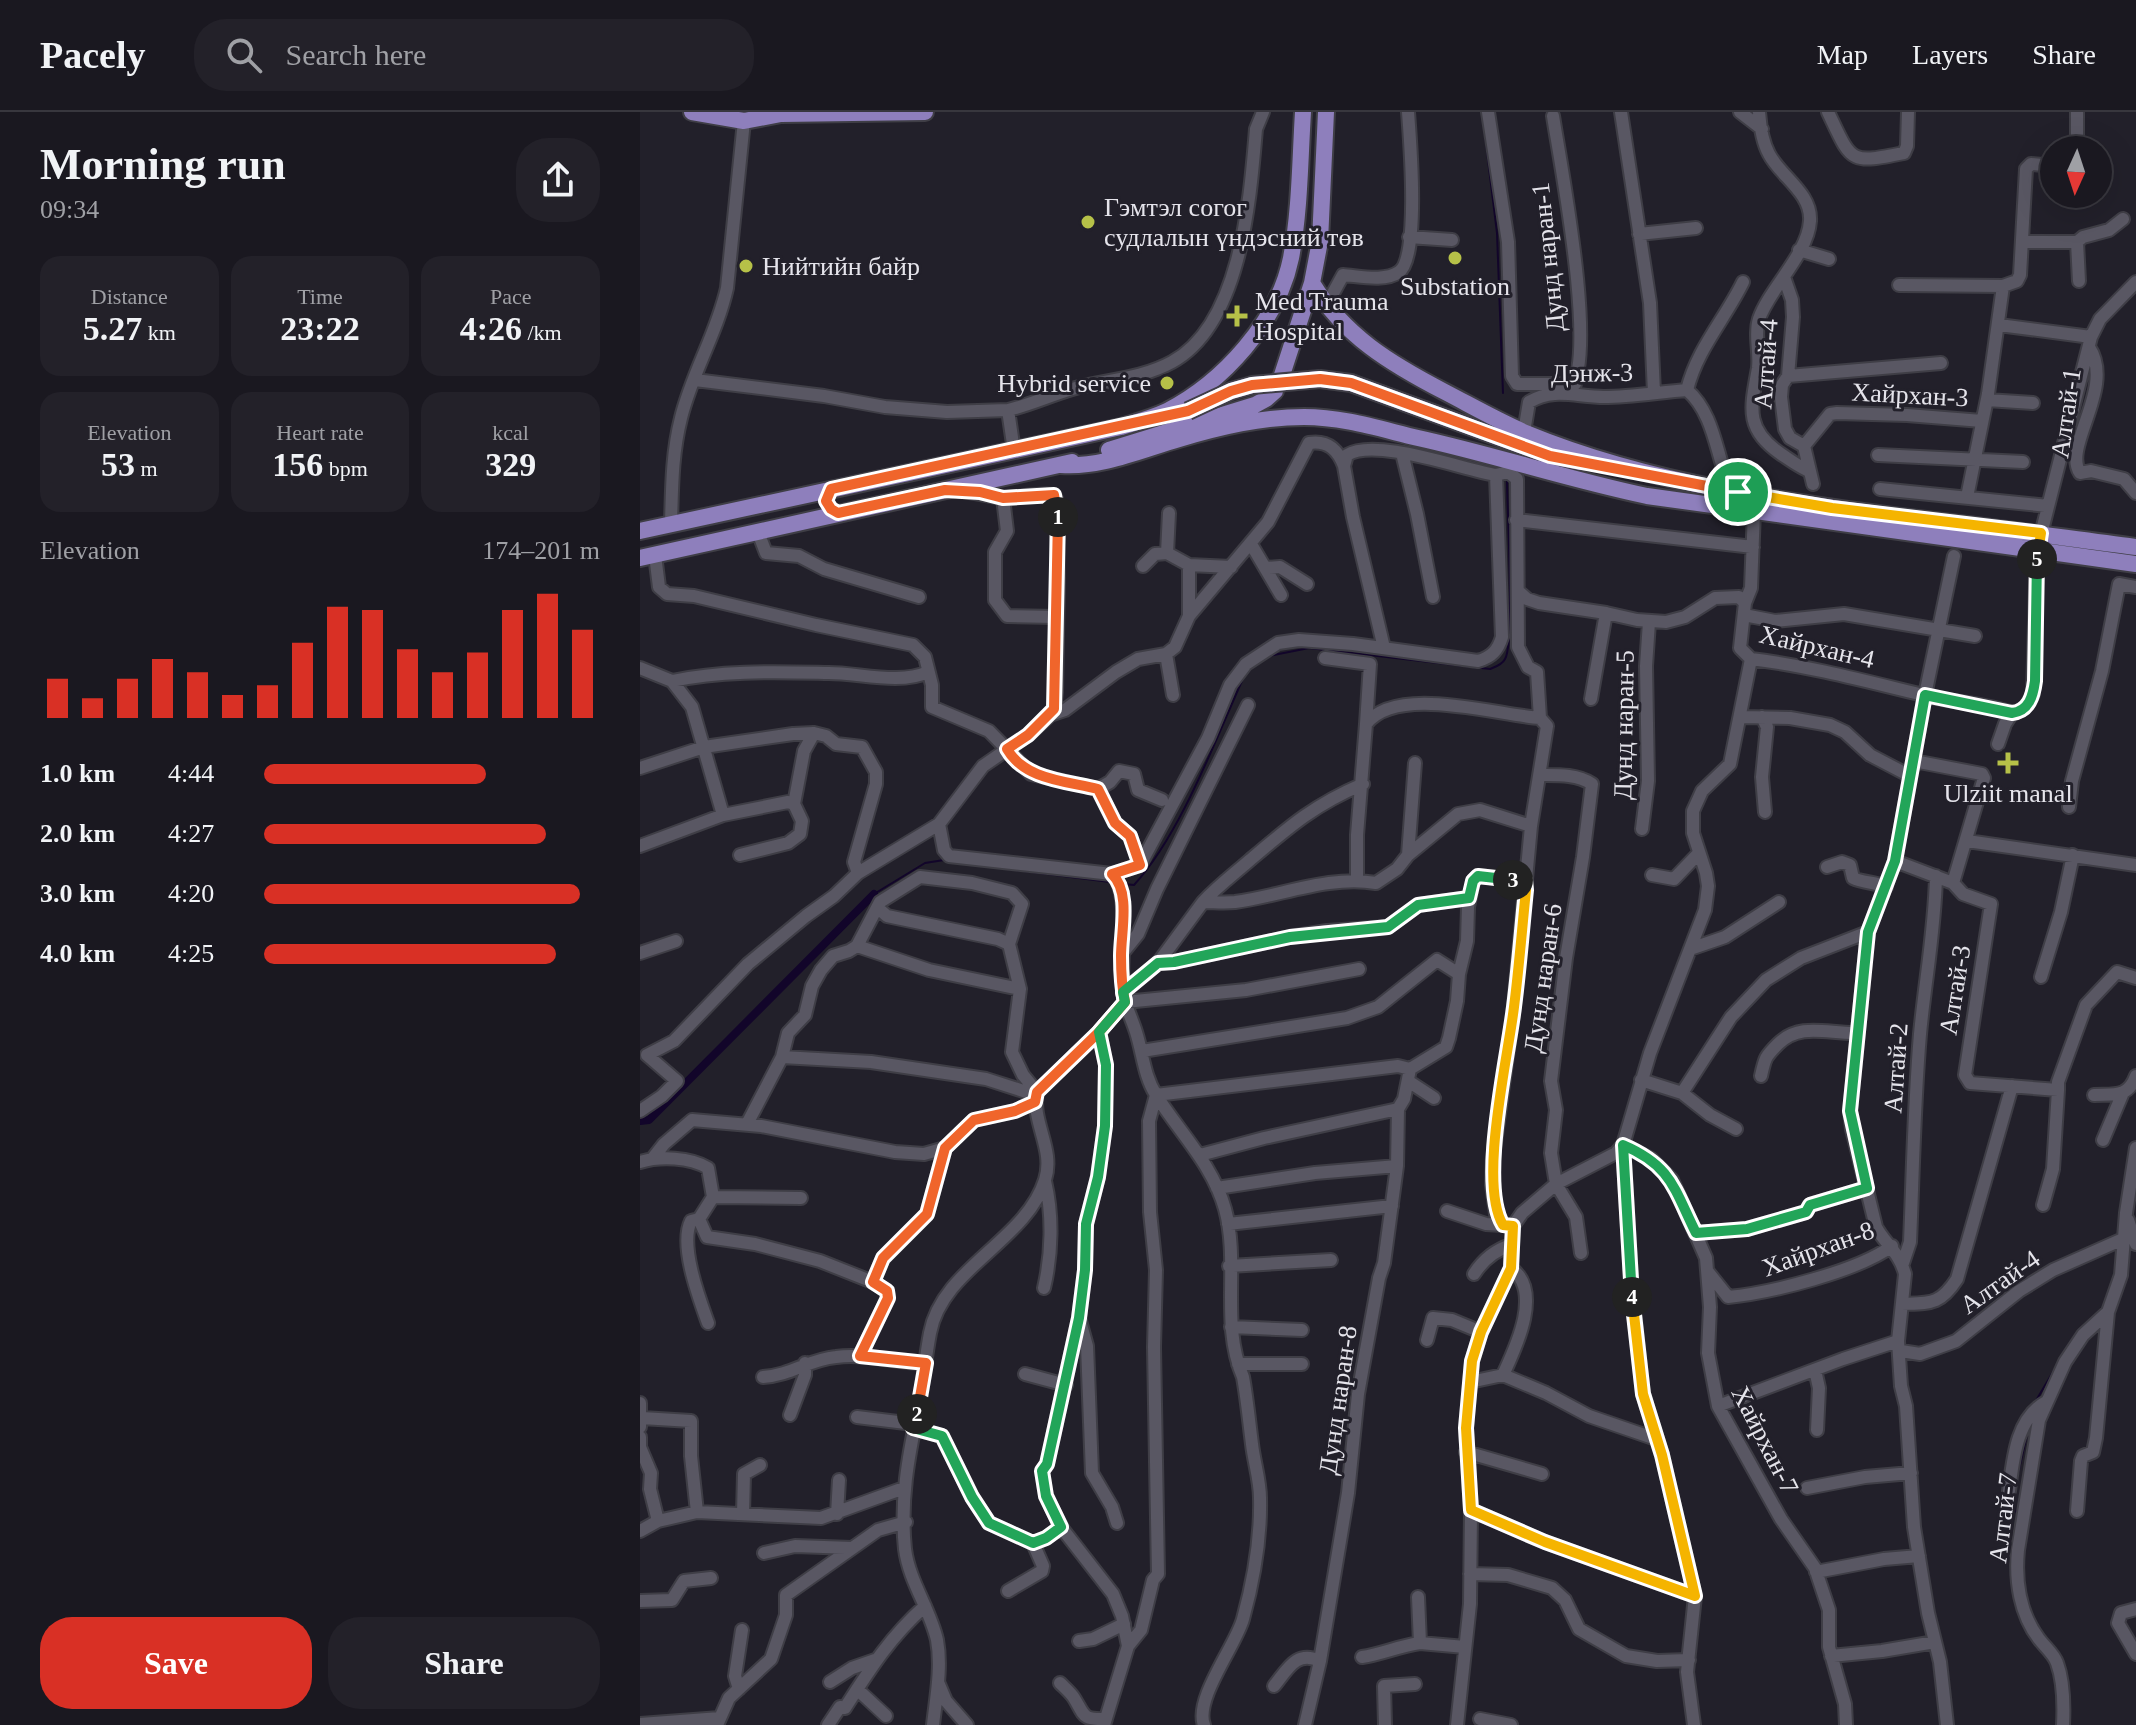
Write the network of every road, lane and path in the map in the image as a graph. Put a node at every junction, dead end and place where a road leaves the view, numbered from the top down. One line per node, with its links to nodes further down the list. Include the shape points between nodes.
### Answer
1 (692, 112): 15 (main road)
2 (925, 112): 15 (main road, via 781,114)
3 (1263, 112): 46 (street, via 1237,259 1222,302 1201,337 1171,362)
4 (1303, 112): 48 (main road, via 1291,261 1274,304 1211,381 1168,410)
5 (1326, 112): 32 (main road, via 1320,241)
6 (1408, 112): 22 (street)
7 (1488, 112): 41 (street, Дунд наран-1, via 1508,242 1512,376 1517,384)
8 (1621, 112): 21 (street)
9 (1740, 112): 16 (street)
10 (1759, 112): 16 (street)
11 (1828, 112): 12 (street, via 1855,158 1863,161 1904,153)
12 (1908, 112)
13 (2077, 112): 17 (street)
14 (1553, 116): 41 (street, Дунд наран-1, via 1576,267 1580,362)
15 (744, 121): 40 (street, via 727,288)
16 (1762, 129): 26 (street, via 1769,154 1809,211)
17 (2077, 136)
18 (2040, 165): 24 (street, via 2027,165)
19 (2123, 219): 25 (street)
20 (1696, 228): 21 (street)
21 (1639, 234): 43 (street, via 1650,303)
22 (1409, 237): 23 (street); 35 (street, via 1404,267 1396,274 1343,275)
23 (1452, 240)
24 (2022, 242): 25 (street); 34 (street, via 2020,275)
25 (2077, 242): 29 (street)
26 (1799, 250): 27 (street); 28 (street)
27 (1829, 259)
28 (1784, 277): 39 (street, Алтай-4, via 1793,317); 58 (street, via 1758,321 1752,420 1763,440)
29 (2079, 281)
30 (1743, 282): 42 (street, via 1700,355)
31 (2136, 282): 37 (street, via 2100,319)
32 (1312, 283): 35 (main road); 56 (main road, via 1278,383 1266,399)
33 (1899, 285): 34 (street)
34 (2003, 286): 36 (street, Хайрхан-3)
35 (1326, 306): 49 (main road, via 1370,349)
36 (1999, 325): 37 (street); 44 (street, Хайрхан-3)
37 (2090, 342): 65 (street, Алтай-1, via 2098,368 2076,468 2124,479); 69 (street)
38 (1941, 363): 39 (street, Хайрхан-3)
39 (1788, 376): 50 (street, Алтай-4, via 1781,397 1785,429)
40 (695, 380): 46 (street, via 885,407); 75 (street, via 673,454)
41 (1572, 388): 43 (street, Дэнж-3, via 1577,396); 49 (street, Дэнж-3, via 1529,402)
42 (1687, 390): 43 (street, Дэнж-3); 61 (street, via 1703,410)
43 (1654, 393)
44 (1987, 400): 45 (street, Хайрхан-3); 47 (street, Хайрхан-3)
45 (2033, 403)
46 (1008, 410): 51 (street)
47 (1982, 421): 50 (street, Хайрхан-3, via 1837,413 1830,414); 54 (street, Хайрхан-3)
48 (1121, 427): 51 (main road); 61 (main road, bridge, via 1188,411 1252,385 1320,379 1351,383 1550,456)
49 (1524, 432): 61 (main road, via 1641,471)
50 (1804, 446): 58 (street)
51 (1014, 451): 62 (main road)
52 (1402, 453): 57 (street, via 1359,448 1347,455); 59 (street); 95 (street)
53 (1878, 455): 54 (street)
54 (1976, 462): 55 (street); 67 (street, Хайрхан-3)
55 (2023, 462)
56 (1061, 465): 64 (main road); 70 (main road, via 1136,453 1239,422 1330,418 1478,451 1587,483)
57 (1344, 466): 79 (street, via 1340,453 1330,446 1309,443); 103 (street)
58 (1807, 470): 60 (street)
59 (1496, 475): 74 (street, via 1508,472 1517,479); 103 (street, via 1502,596 1498,648 1478,661)
60 (1813, 484)
61 (1736, 488): 78 (main road)
62 (831, 489): 66 (main road); 71 (main road, via 826,501)
63 (1880, 489): 67 (street)
64 (945, 490): 68 (street); 71 (main road)
65 (2136, 493)
66 (801, 496): 73 (main road, via 815,507); 75 (main road)
67 (1967, 497): 69 (street)
68 (1003, 498): 99 (street, via 1044,494 1056,499); 99 (street, via 1007,531 995,552 995,600 1007,616)
69 (2048, 506): 78 (street)
70 (1754, 511): 78 (main road); 80 (street)
71 (838, 513): 73 (main road)
72 (1169, 513): 82 (street)
73 (807, 519): 77 (main road)
74 (1516, 520): 80 (street); 92 (street)
75 (671, 524): 76 (main road)
76 (640, 531)
77 (758, 532): 84 (main road); 94 (street, via 766,553 799,556 824,569)
78 (2039, 542): 81 (main road); 85 (main road); 114 (street, via 2033,694 2027,706)
79 (1251, 544): 88 (street); 89 (street)
80 (1753, 547): 96 (street)
81 (2136, 547)
82 (1167, 553): 86 (street); 87 (street, via 1155,554)
83 (1954, 556): 101 (street)
84 (647, 557): 108 (street, via 667,594 913,645 923,653)
85 (2136, 564)
86 (1189, 565): 88 (street); 98 (street)
87 (1143, 566)
88 (1231, 567): 98 (street)
89 (1266, 568): 90 (street, via 1280,567); 93 (street)
90 (1307, 584)
91 (2136, 587): 133 (street, via 2119,584)
92 (1518, 591): 97 (street, Дунд наран-5, via 1539,603); 118 (street, via 1518,647 1528,667 1537,672)
93 (1281, 595)
94 (919, 597)
95 (1433, 597)
96 (1744, 609): 100 (street, Дунд наран-5, via 1739,597 1715,598 1677,621); 101 (street, Хайрхан-4, via 1775,621 1844,614); 106 (street, Хайрхан-4, via 1740,648)
97 (1606, 613): 100 (street, Дунд наран-5); 112 (street, Дунд наран-5)
98 (1189, 616): 104 (street, via 1175,647)
99 (1057, 617): 115 (street)
100 (1649, 622): 138 (street, Дунд наран-5, via 1648,781)
101 (1940, 629): 102 (street, Хайрхан-4); 111 (street)
102 (1975, 636)
103 (1384, 648): 146 (street, via 1299,640 1278,643 1246,664 1230,685 1208,738)
104 (1166, 654): 110 (street); 115 (street, via 1138,659)
105 (1325, 658): 119 (street, via 1370,664)
106 (1751, 659): 111 (street, Хайрхан-4); 116 (street)
107 (640, 668): 109 (street)
108 (928, 672): 109 (street, via 906,677 709,673); 123 (street, via 932,685 926,709 989,731)
109 (672, 681): 122 (street, via 692,707)
110 (1173, 695)
111 (1925, 695): 114 (street, Хайрхан-4); 124 (street)
112 (1591, 699)
113 (1248, 705): 167 (street, via 1138,934)
114 (2012, 713): 121 (street)
115 (1050, 715): 123 (street)
116 (1741, 717): 117 (street); 141 (street, via 1730,764 1702,791 1693,811)
117 (1762, 717): 128 (street, via 1830,725); 134 (street, via 1767,727)
118 (1540, 718): 119 (street, via 1435,703 1376,712); 127 (street, via 1547,726)
119 (1366, 724): 129 (street)
120 (814, 733): 122 (street); 132 (street, via 804,751); 149 (street, via 836,744 862,747 876,772 854,862)
121 (1998, 744)
122 (704, 747): 126 (street); 135 (street)
123 (1007, 749): 130 (street, via 1031,774); 136 (street, via 983,766)
124 (1914, 761): 128 (street, Хайрхан-8); 139 (street, via 1982,774)
125 (1415, 763): 143 (street)
126 (640, 768)
127 (1540, 775): 137 (street); 204 (street, Дунд наран-6, via 1592,784 1551,1081)
128 (1910, 776): 145 (street, Хайрхан-8)
129 (1363, 784): 153 (street); 158 (street, via 1289,825)
130 (1098, 789): 131 (street, via 1119,771 1134,774 1138,790); 146 (street, via 1115,823 1130,836)
131 (1162, 800)
132 (794, 804): 135 (street); 142 (street, via 802,821 800,834 788,843)
133 (2069, 807)
134 (1765, 812)
135 (723, 815): 140 (street)
136 (939, 824): 149 (street); 152 (street, via 949,856)
137 (1531, 826): 143 (street, via 1469,810); 154 (street)
138 (1642, 829)
139 (1967, 841): 144 (street); 155 (street)
140 (640, 846)
141 (1699, 853): 150 (street, via 1674,879); 165 (street, via 1708,886)
142 (740, 855)
143 (1408, 855): 153 (street, via 1376,883)
144 (2073, 855): 147 (street); 171 (street)
145 (1895, 861): 151 (street); 156 (street, Хайрхан-8)
146 (1140, 865): 152 (street)
147 (2136, 865)
148 (1827, 867): 156 (street, via 1842,862 1850,865 1853,878)
149 (858, 873): 178 (street, via 748,964 674,1041)
150 (1652, 875)
151 (1936, 876): 155 (street); 223 (street, Алтай-2, via 1917,1068 1910,1242)
152 (1115, 877): 167 (street, via 1124,926)
153 (1357, 880): 158 (street, via 1234,902)
154 (1525, 880): 157 (street, via 1478,876); 215 (street, via 1493,1157 1496,1214)
155 (1953, 883): 184 (street, Алтай-3, via 1963,894 1991,904 1965,1075 1970,1083)
156 (1886, 887): 161 (street, Хайрхан-8)
157 (1469, 898): 168 (street, via 1418,905 1388,927 1290,937); 170 (street)
158 (1203, 902): 168 (street)
159 (1779, 902): 165 (street, via 1725,937)
160 (879, 909): 163 (street, via 887,916); 163 (street, via 880,902 920,877 1012,893 1022,904); 164 (street)
161 (1868, 932): 176 (street, Хайрхан-8); 186 (street, via 1801,958 1758,988 1723,1028)
162 (676, 941): 166 (street)
163 (1009, 944): 173 (street)
164 (857, 946): 173 (street, via 929,970); 179 (street, via 833,956 821,970 805,1015 788,1033)
165 (1690, 949): 183 (street)
166 (640, 953)
167 (1121, 955): 174 (street)
168 (1158, 963): 174 (street)
169 (1359, 969): 174 (street, via 1246,990)
170 (1459, 974): 177 (street, via 1437,960 1378,1007 1347,1018); 180 (street, via 1446,1047)
171 (2041, 977)
172 (2136, 978): 185 (street, via 2117,972 2086,1005)
173 (1020, 989): 190 (street, via 1012,1052)
174 (1124, 997): 175 (street); 177 (street)
175 (1099, 1032): 190 (street); 232 (street, via 1106,1065 1105,1126 1086,1224)
176 (1857, 1033): 181 (street, via 1793,1032 1768,1052); 206 (street, Хайрхан-8, via 1850,1111)
177 (1142, 1051): 187 (street)
178 (643, 1057): 193 (street, via 677,1081)
179 (782, 1057): 190 (street, via 871,1062 986,1079); 194 (street)
180 (1409, 1075): 187 (street, via 1398,1066); 191 (street); 192 (street, Дунд наран-8)
181 (1761, 1076)
182 (2136, 1076): 189 (street)
183 (1641, 1080): 186 (street); 197 (street)
184 (2012, 1086): 185 (street, Алтай-3); 230 (street, via 1957,1279 1944,1297)
185 (2058, 1090): 209 (street, via 2053,1169)
186 (1682, 1093): 195 (street)
187 (1156, 1095): 200 (street); 296 (street, via 1149,1121 1159,1560 1141,1630)
188 (2094, 1095): 189 (street)
189 (2122, 1095): 196 (street)
190 (1036, 1096): 198 (street, via 1015,1111 974,1120); 203 (street, via 1049,1159)
191 (1434, 1098)
192 (1398, 1109): 200 (street); 202 (street, Дунд наран-8)
193 (640, 1111)
194 (747, 1124): 198 (street, via 895,1152 924,1154); 201 (street, via 692,1120)
195 (1736, 1129)
196 (2103, 1140)
197 (1623, 1145): 204 (street); 216 (street, Хайрхан-7, via 1651,1159 1672,1180); 259 (street, via 1643,1394)
198 (945, 1148): 228 (street, via 927,1214 888,1252)
199 (2136, 1148): 212 (street)
200 (1200, 1155): 205 (street)
201 (646, 1160): 207 (street, via 699,1163 708,1168)
202 (1397, 1166): 205 (street); 210 (street, Дунд наран-8)
203 (1045, 1181): 229 (street, via 1050,1201); 241 (street, via 1013,1229 960,1277 944,1300 930,1329)
204 (1556, 1184): 215 (street); 221 (street, via 1576,1217)
205 (1217, 1188): 214 (street)
206 (1867, 1188): 216 (street, via 1747,1229); 220 (street, Хайрхан-8, via 1876,1227)
207 (713, 1197): 208 (street); 213 (street)
208 (801, 1198)
209 (2043, 1205)
210 (1392, 1206): 214 (street); 303 (street, Дунд наран-8, via 1358,1394 1348,1493)
211 (1447, 1211): 215 (street)
212 (2126, 1213): 217 (street, Алтай-7); 218 (street)
213 (699, 1219): 228 (street, via 707,1237 820,1261); 233 (street, via 688,1225 688,1245)
214 (1228, 1224): 224 (street)
215 (1508, 1226): 219 (street)
216 (1696, 1233): 226 (street, Хайрхан-7)
217 (2123, 1239): 231 (street, Алтай-7, via 2121,1275); 238 (street, Алтай-4, via 2053,1270 1956,1341 1920,1354)
218 (2136, 1244)
219 (1511, 1245): 225 (street); 227 (street, via 1484,1260)
220 (1892, 1246): 223 (street); 226 (street, Хайрхан-8, via 1836,1272 1757,1295 1728,1297)
221 (1581, 1253)
222 (1331, 1260): 224 (street)
223 (1903, 1263): 230 (street)
224 (1229, 1266): 234 (street)
225 (1511, 1268): 236 (street); 246 (street, via 1525,1287 1526,1304)
226 (1708, 1272): 252 (street, Хайрхан-7, via 1709,1362)
227 (1474, 1274)
228 (873, 1282): 239 (street, via 887,1291 888,1298)
229 (1044, 1288)
230 (1902, 1304): 238 (street)
231 (2108, 1312): 250 (street, Алтай-7, via 2083,1335); 269 (street, Алтай-7, via 2096,1438 2093,1452 2081,1461)
232 (1079, 1318): 249 (street); 275 (street, via 1087,1346 1092,1473)
233 (708, 1323)
234 (1231, 1327): 235 (street); 242 (street)
235 (1302, 1330)
236 (1481, 1332): 237 (street, via 1433,1318); 248 (street)
237 (1427, 1340)
238 (1900, 1346): 244 (street); 262 (street)
239 (860, 1356): 240 (street); 241 (street)
240 (805, 1363): 247 (street, via 794,1372); 253 (street)
241 (926, 1363): 256 (street)
242 (1238, 1364): 243 (street); 320 (street, via 1260,1496 1259,1538 1242,1622 1222,1659 1202,1717)
243 (1302, 1364)
244 (1815, 1370): 252 (street); 257 (street)
245 (1025, 1374): 249 (street)
246 (1503, 1375): 248 (street); 259 (street, via 1589,1416)
247 (763, 1377)
248 (1470, 1382): 260 (street)
249 (1066, 1385): 276 (street, via 1042,1471 1046,1496)
250 (2046, 1402): 267 (street, Алтай-7, via 2032,1411 2019,1437); 327 (street, Алтай-7, via 2028,1475 2016,1566 2027,1620 2057,1660)
251 (640, 1403): 255 (street)
252 (1718, 1406): 282 (street, Хайрхан-7, via 1786,1536)
253 (790, 1415)
254 (857, 1417): 256 (street)
255 (641, 1423): 270 (street, via 691,1421)
256 (914, 1426): 265 (street); 278 (street, via 942,1436 989,1523)
257 (1817, 1430)
258 (640, 1437): 273 (street)
259 (1656, 1439): 286 (street)
260 (1466, 1452): 263 (street); 268 (street)
261 (760, 1465): 271 (street, via 744,1474)
262 (1911, 1473): 266 (street); 281 (street)
263 (1542, 1474)
264 (839, 1480): 272 (street)
265 (904, 1488): 272 (street); 274 (street)
266 (1807, 1488)
267 (2009, 1491)
268 (1471, 1510): 283 (street); 286 (street)
269 (2077, 1511)
270 (697, 1512): 271 (street); 273 (street)
271 (743, 1514): 272 (street)
272 (837, 1514)
273 (658, 1521): 277 (street)
274 (906, 1522): 279 (street, via 878,1530); 289 (street, via 905,1549)
275 (1117, 1523)
276 (1061, 1527): 278 (street); 291 (street, via 1113,1594)
277 (640, 1531)
278 (1033, 1543): 285 (street, via 1042,1571)
279 (852, 1548): 280 (street, via 795,1546); 309 (street, via 786,1595 786,1615 771,1659)
280 (764, 1553)
281 (1919, 1556): 282 (street); 294 (street)
282 (1816, 1572): 299 (street, Хайрхан-7, via 1829,1610)
283 (1470, 1574): 297 (street); 302 (street, via 1508,1575 1552,1588 1565,1600 1579,1629 1626,1656)
284 (711, 1578): 288 (street, via 684,1581 672,1600)
285 (1008, 1591)
286 (1695, 1596): 302 (street)
287 (1418, 1597): 295 (street)
288 (640, 1601)
289 (925, 1606): 301 (street); 304 (street, via 937,1642)
290 (2136, 1609): 298 (street, via 2121,1613 2118,1623)
291 (1124, 1624): 293 (street); 296 (street)
292 (742, 1630): 309 (street, via 735,1676)
293 (1079, 1641)
294 (1935, 1642): 299 (street); 326 (street)
295 (1420, 1643): 297 (street); 300 (street)
296 (1128, 1646): 314 (street)
297 (1465, 1647): 312 (street)
298 (2136, 1654)
299 (1831, 1656): 325 (street, Хайрхан-7)
300 (1362, 1657)
301 (875, 1660): 305 (street); 310 (street)
302 (1689, 1660): 324 (street)
303 (1320, 1661): 308 (street, via 1297,1658); 321 (street, Дунд наран-8)
304 (937, 1679): 318 (street); 319 (street, via 946,1701)
305 (830, 1682)
306 (1060, 1683): 314 (street, via 1081,1714)
307 (1415, 1684): 322 (street, via 1384,1686)
308 (1274, 1686)
309 (739, 1689): 313 (street)
310 (857, 1689): 311 (street); 317 (street)
311 (886, 1716)
312 (1457, 1720): 315 (street)
313 (718, 1721): 316 (street)
314 (1105, 1722)
315 (1481, 1722): 323 (street)
316 (640, 1724)
317 (828, 1725)
318 (933, 1725)
319 (967, 1725)
320 (1204, 1725)
321 (1305, 1725)
322 (1385, 1725)
323 (1511, 1725)
324 (1694, 1725)
325 (1846, 1725)
326 (1947, 1725)
327 (2063, 1725)

